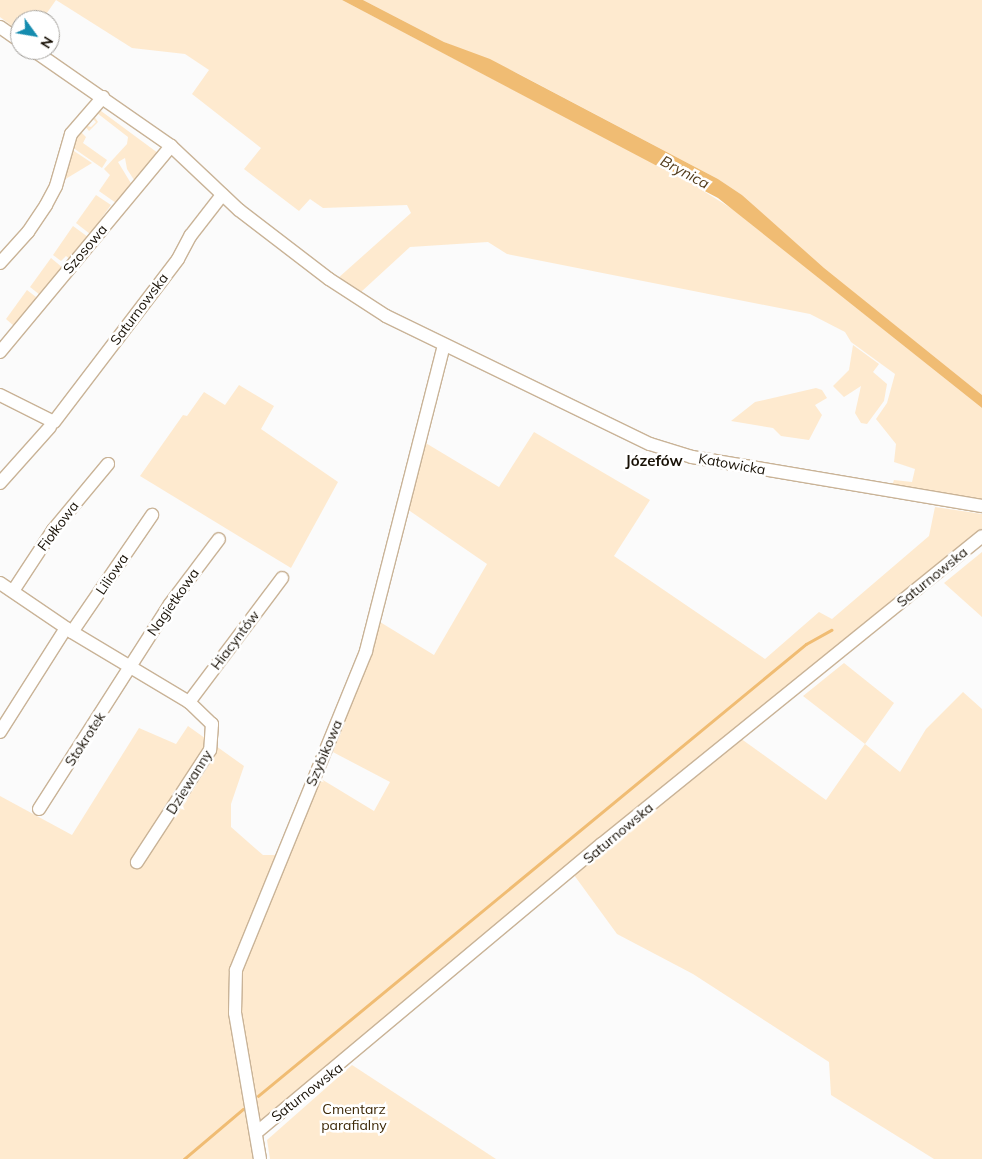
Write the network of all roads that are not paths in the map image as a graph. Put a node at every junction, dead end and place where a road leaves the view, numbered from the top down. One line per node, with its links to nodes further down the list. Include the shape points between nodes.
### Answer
1 (49, 60): 2 (street)
2 (103, 97): 3 (street); 5 (street, via 70,134 56,186 43,210)
3 (171, 146): 4 (street); 7 (street, Szosowa)
4 (222, 195): 6 (street, via 346,290 386,316); 9 (street, Saturnowska, via 178,259)
5 (0, 263)
6 (444, 345): 12 (street, Katowicka, via 650,444 681,455); 25 (street, Szybikowa, via 366,651 236,970 235,1013)
7 (0, 352)
8 (0, 395): 9 (street)
9 (52, 424): 11 (street, Saturnowska)
10 (108, 464): 18 (street, Fiołkowa, via 53,530)
11 (0, 483)
12 (982, 506)
13 (152, 515): 19 (street, Liliowa)
14 (982, 536): 25 (street, Saturnowska, via 610,838)
15 (219, 539): 20 (street, Nagietkowa, via 170,604)
16 (282, 578): 21 (street, Hiacyntów)
17 (0, 583): 18 (street)
18 (13, 591): 19 (street)
19 (69, 630): 20 (street); 22 (street, Liliowa)
20 (129, 667): 21 (street); 23 (street, Stokrotek)
21 (189, 702): 24 (street, Dziewanny, via 212,724 210,750)
22 (0, 732)
23 (40, 809)
24 (137, 862)
25 (256, 1133): 26 (street, Szybikowa)
26 (260, 1159)

